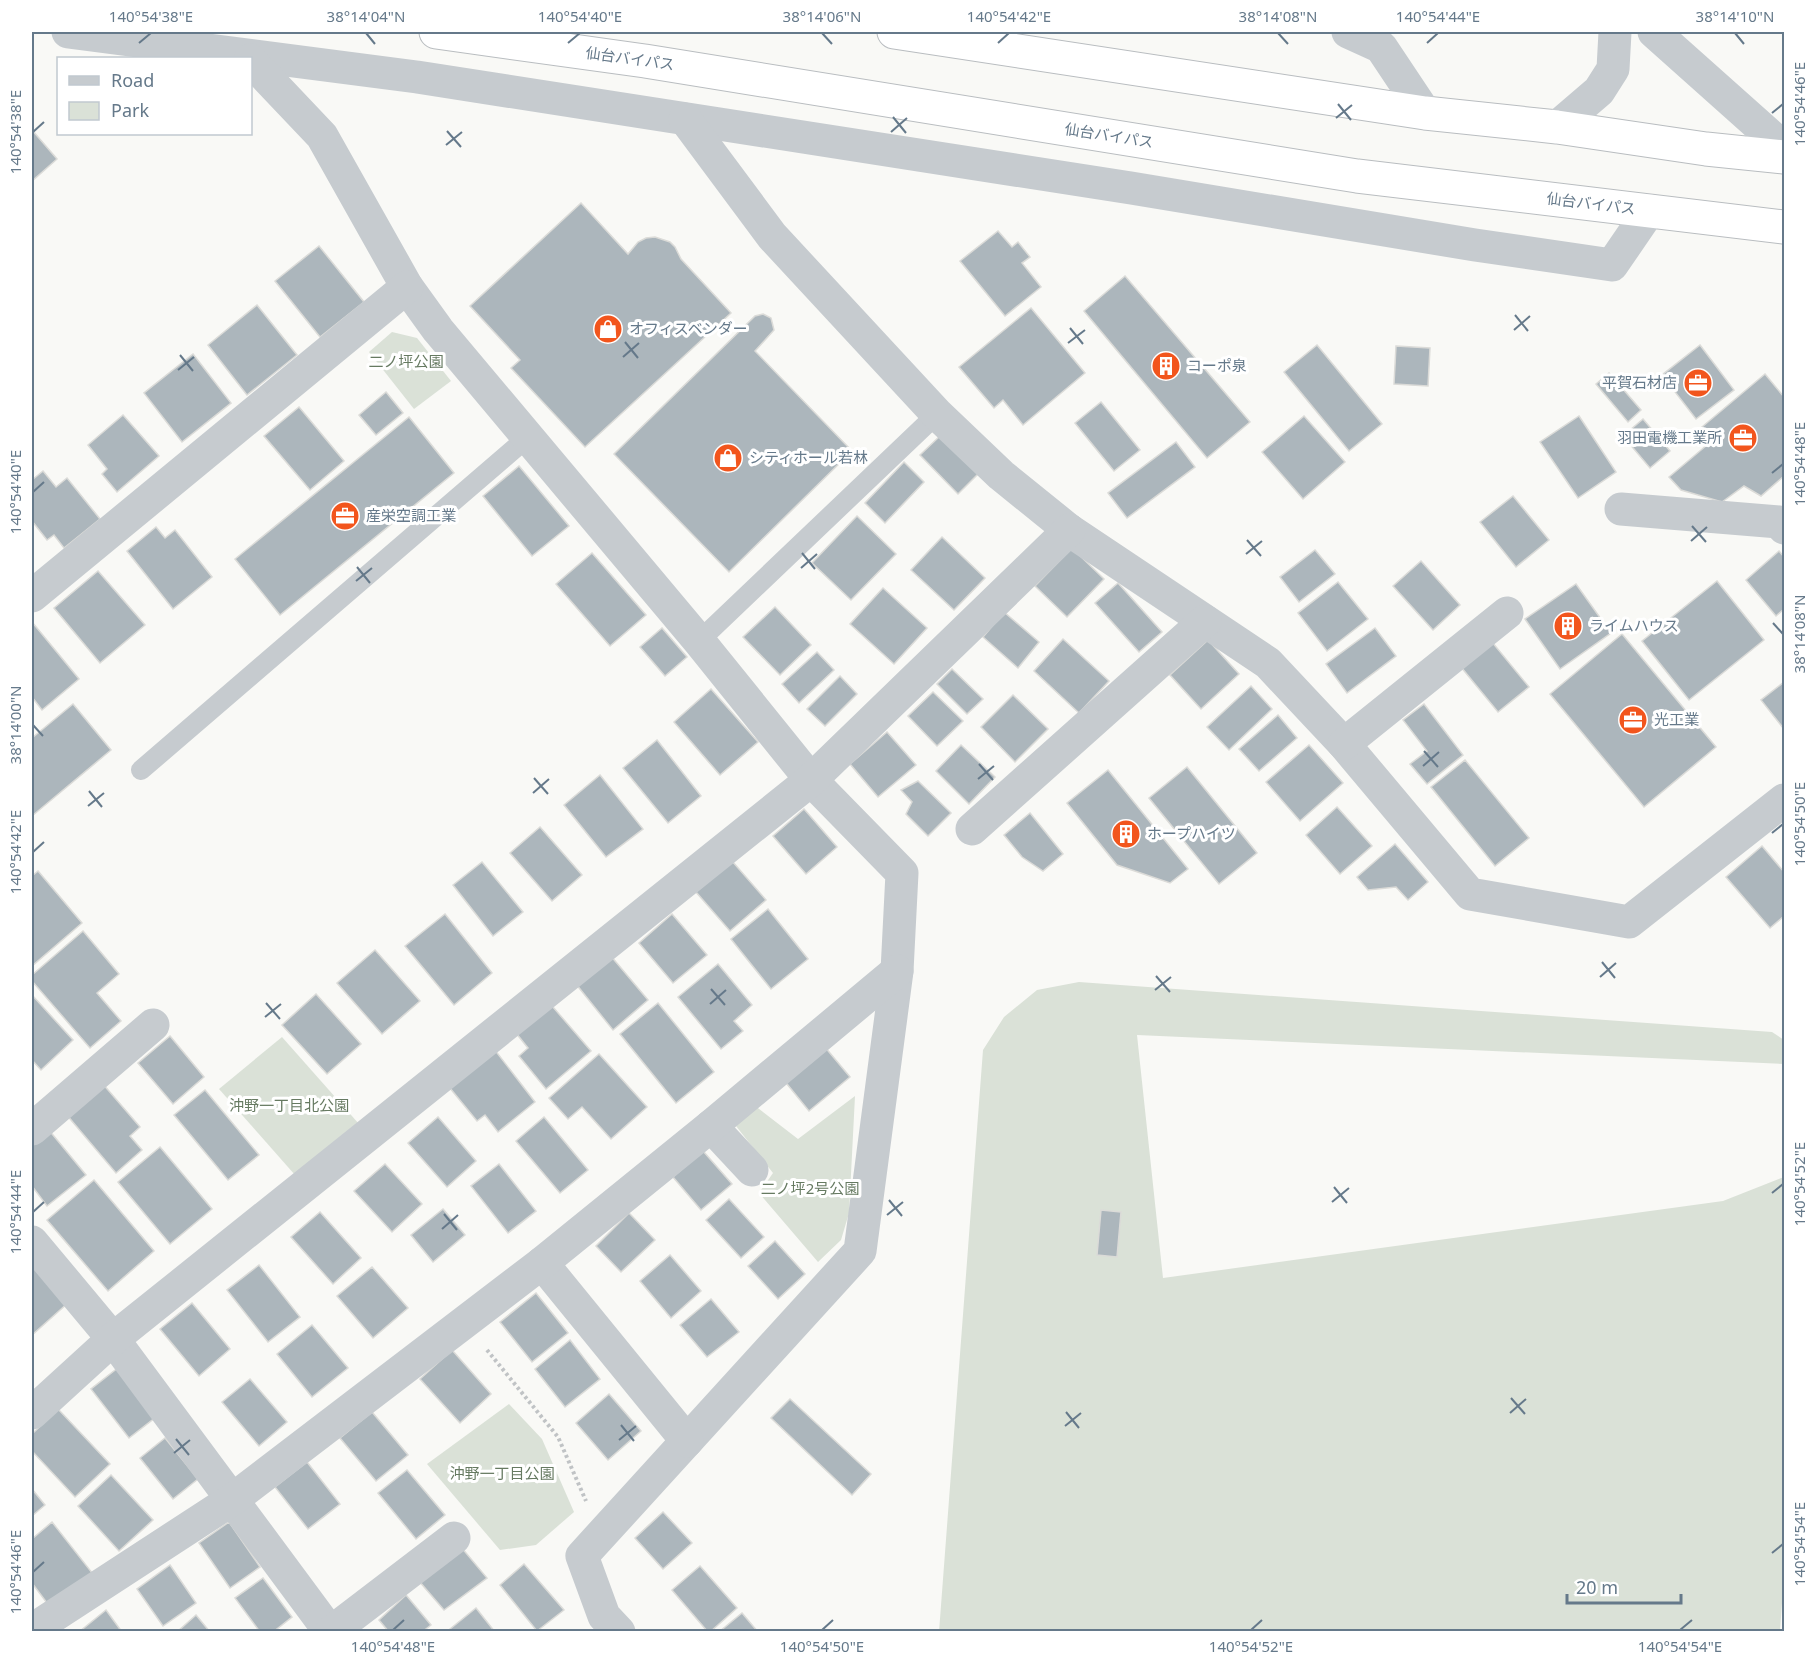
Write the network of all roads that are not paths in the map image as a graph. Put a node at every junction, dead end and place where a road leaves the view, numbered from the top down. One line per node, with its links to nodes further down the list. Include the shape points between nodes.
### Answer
1 (68, 32): 7 (street)
2 (436, 32): 15 (highway, 仙台バイパス, via 645,61 1357,176)
3 (894, 32): 10 (highway)
4 (1348, 32): 10 (street, via 1382,47)
5 (1615, 32): 12 (street, via 1613,69 1599,91)
6 (1654, 32): 13 (street)
7 (241, 57)
8 (252, 58): 11 (street, via 417,77)
9 (252, 62): 17 (street, via 322,136)
10 (1425, 113): 12 (highway)
11 (685, 119): 15 (street, via 1612,265); 18 (street, via 772,236)
12 (1557, 127): 14 (highway)
13 (1785, 148)
14 (1785, 158)
15 (1649, 210): 16 (highway, 仙台バイパス)
16 (1785, 227)
17 (407, 287): 19 (street); 23 (street)
18 (937, 414): 22 (street, via 1001,475); 26 (lane)
19 (528, 437): 26 (street); 28 (lane)
20 (1621, 509): 21 (street, via 1779,522)
21 (1785, 528)
22 (1069, 530): 25 (street); 29 (street)
23 (32, 596)
24 (1507, 613): 27 (street)
25 (1205, 621): 27 (street, via 1268,663); 31 (street)
26 (699, 641): 29 (street)
27 (1344, 744): 30 (street, via 1470,894 1629,922)
28 (141, 770)
29 (811, 780): 32 (street, via 902,873); 39 (street)
30 (1785, 800)
31 (972, 829)
32 (897, 971): 35 (street); 41 (street, via 860,1251)
33 (153, 1025): 34 (street)
34 (33, 1125)
35 (711, 1126): 36 (street); 38 (street)
36 (752, 1170)
37 (32, 1242): 39 (street)
38 (542, 1263): 41 (street); 42 (street)
39 (113, 1339): 40 (street); 42 (street)
40 (32, 1413)
41 (687, 1441): 44 (street, via 582,1556)
42 (233, 1499): 45 (street); 46 (street)
43 (454, 1538): 46 (street)
44 (602, 1626)
45 (32, 1630)
46 (330, 1632)

